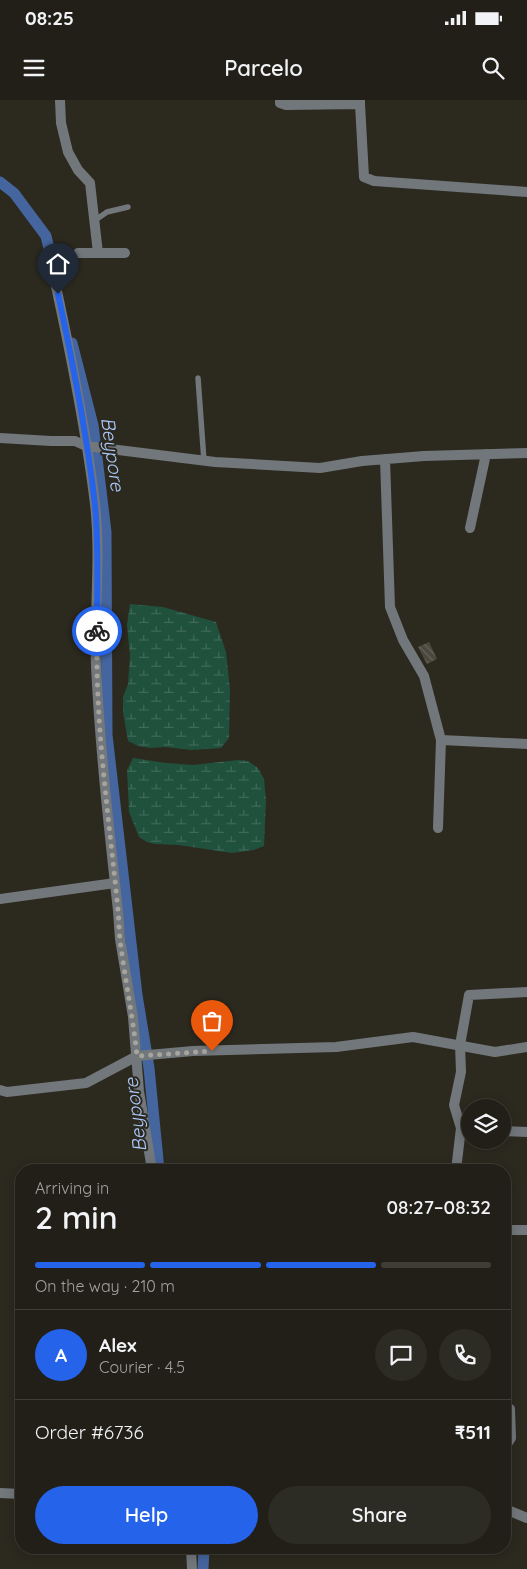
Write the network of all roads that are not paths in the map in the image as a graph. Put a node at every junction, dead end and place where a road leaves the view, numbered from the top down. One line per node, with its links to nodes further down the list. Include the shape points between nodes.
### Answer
1 (60, 100): 6 (street, via 60,123 68,152 90,183)
2 (280, 100): 3 (street, via 286,105)
3 (360, 102): 4 (street, via 364,177 374,181)
4 (527, 192)
5 (128, 206): 6 (lane, via 107,212)
6 (94, 221): 8 (street)
7 (78, 253): 8 (street)
8 (98, 253): 9 (street)
9 (125, 253)
10 (50, 259): 13 (street)
11 (198, 378): 17 (lane)
12 (0, 438): 13 (street, via 75,441)
13 (86, 446): 17 (street); 22 (street, via 95,506 98,562 96,664 100,744)
14 (527, 453): 15 (street)
15 (486, 454): 16 (street); 18 (street)
16 (385, 459): 17 (street, via 320,468); 19 (street, via 390,607 403,640 424,676)
17 (204, 461)
18 (470, 528)
19 (441, 740): 20 (street); 21 (street)
20 (527, 744)
21 (438, 828)
22 (115, 883): 23 (street); 27 (street)
23 (0, 899)
24 (527, 992): 25 (street, via 469,995)
25 (460, 1045): 26 (street, via 495,1052); 27 (street, via 412,1037 336,1047); 29 (street, via 461,1072 454,1105)
26 (527, 1047)
27 (137, 1056): 28 (street, via 86,1084); 33 (street, via 139,1091)
28 (0, 1090)
29 (461, 1118)
30 (511, 1131): 31 (street)
31 (527, 1132)
32 (461, 1149): 34 (street)
33 (151, 1164)
34 (457, 1164)
35 (511, 1230): 36 (street)
36 (527, 1230)
37 (0, 1493): 38 (street)
38 (15, 1494)
39 (511, 1511): 40 (street)
40 (527, 1518)
41 (191, 1554): 42 (street)
42 (192, 1569)

